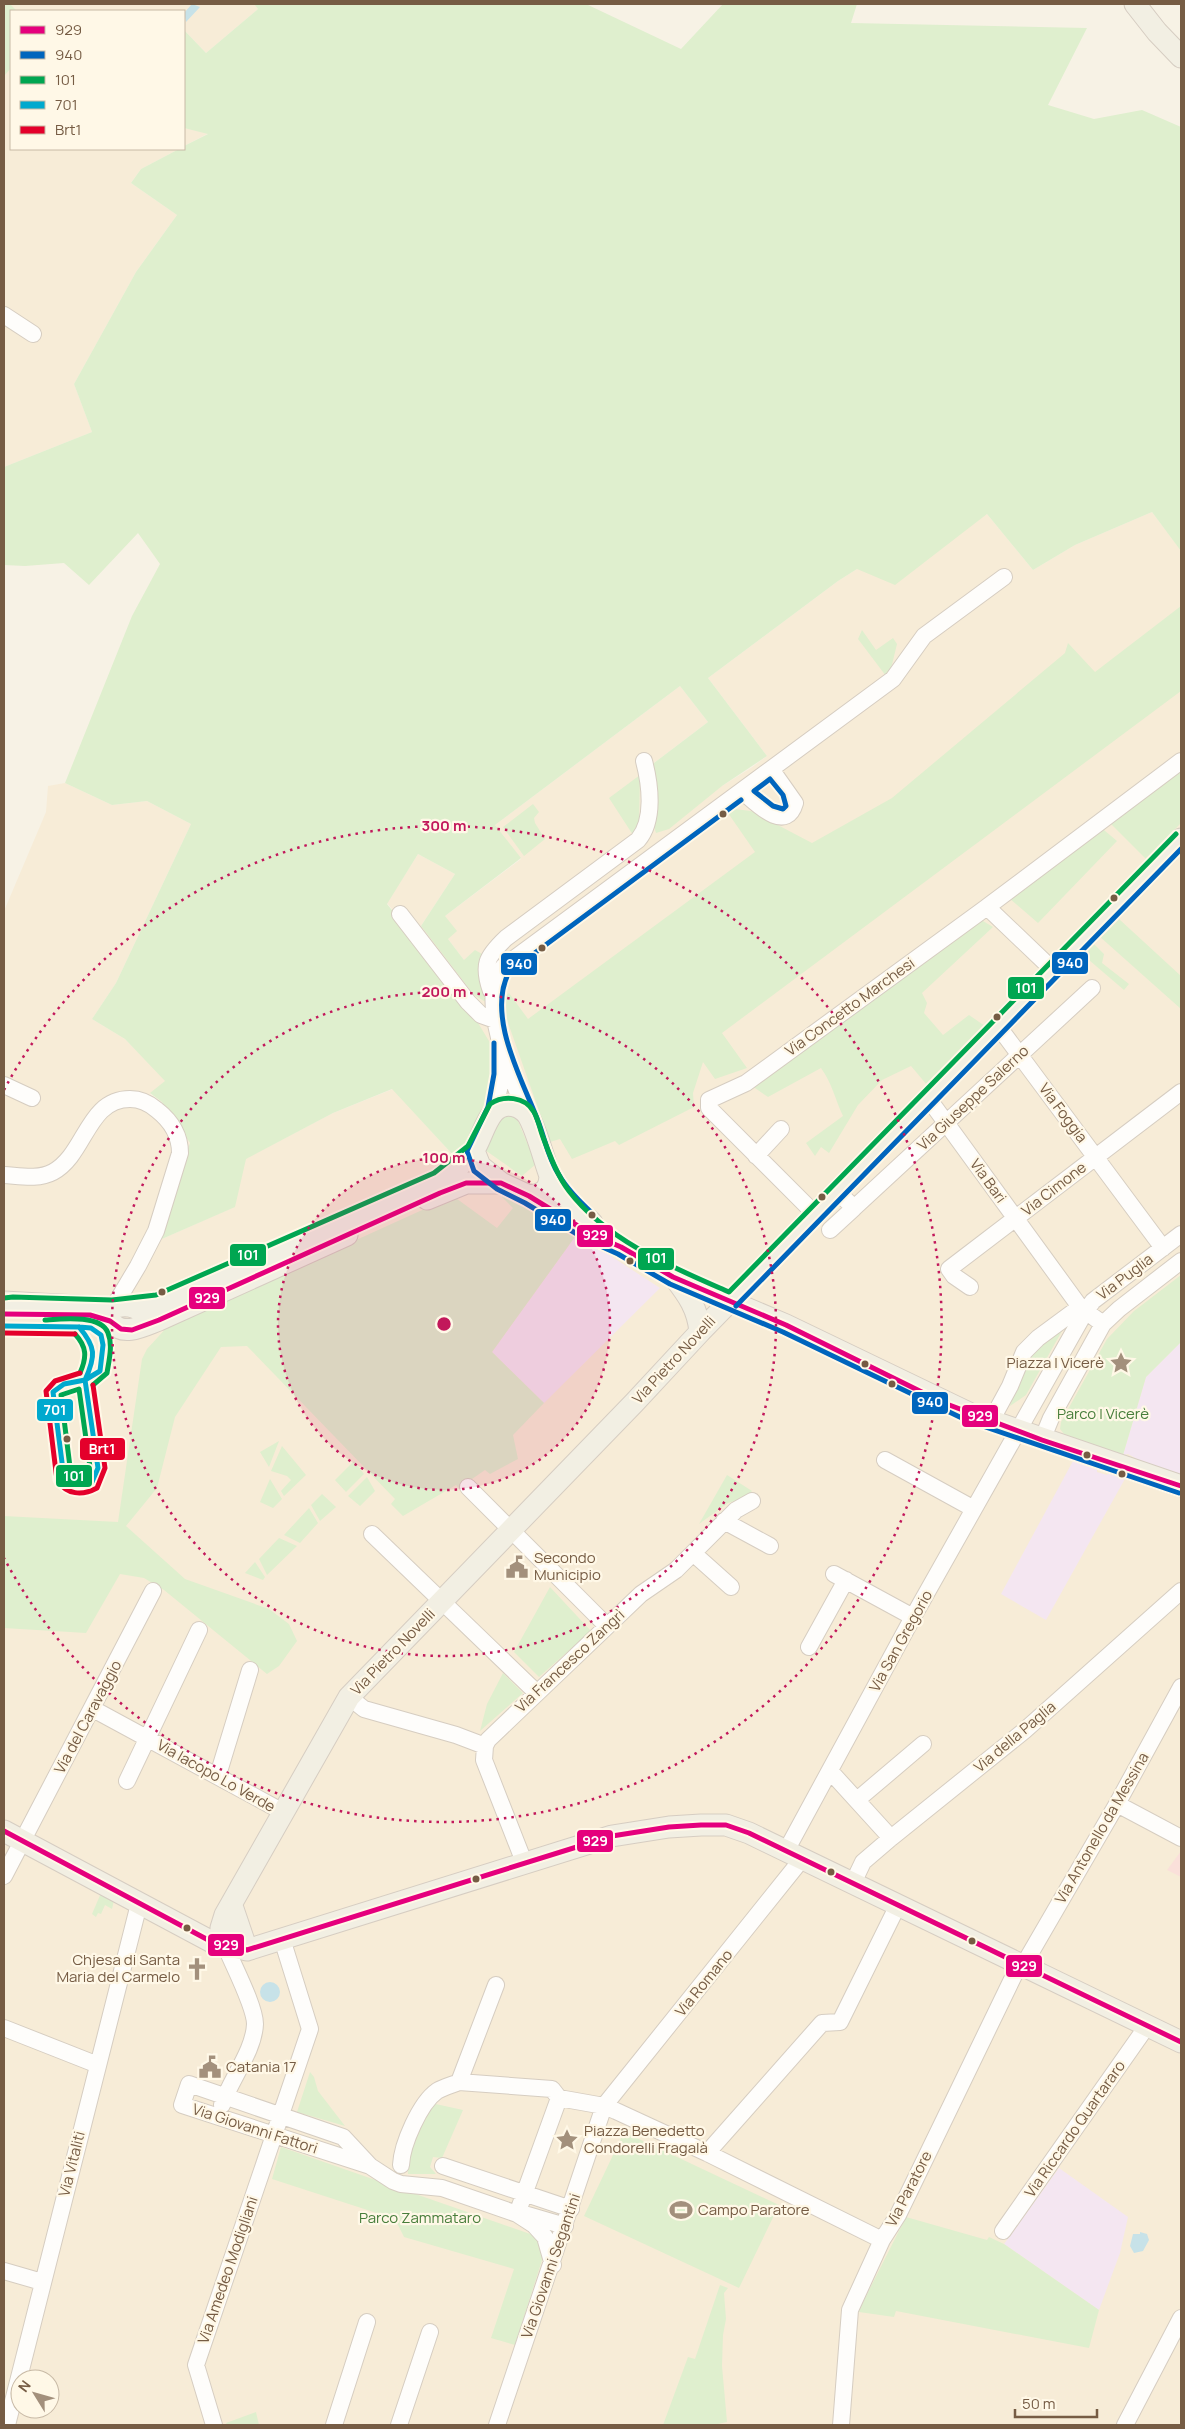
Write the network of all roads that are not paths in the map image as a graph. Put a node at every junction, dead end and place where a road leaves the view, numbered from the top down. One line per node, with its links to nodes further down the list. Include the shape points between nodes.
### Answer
1 (1135, 4): 2 (main road)
2 (1181, 57)
3 (4, 315): 4 (street)
4 (33, 334)
5 (1004, 577): 8 (street, via 924,636 893,679)
6 (644, 761): 13 (street, via 649,793 643,834)
7 (1181, 761): 11 (street, Via Concetto Marchesi)
8 (772, 770): 9 (street); 9 (street, via 795,803 787,816 774,816)
9 (742, 791): 14 (street)
10 (1181, 839): 15 (main road, Via Pietro Novelli)
11 (987, 907): 15 (street); 31 (street, Via Concetto Marchesi, via 746,1083 709,1100 709,1108)
12 (400, 914): 18 (street, via 468,1002 481,1015)
13 (498, 946): 14 (street, via 497,959); 17 (street, via 488,958 486,968)
14 (502, 967): 17 (street)
15 (1053, 970): 19 (main road, Via Pietro Novelli)
16 (1092, 988): 21 (street, Via Giuseppe Salerno)
17 (493, 996): 18 (street)
18 (495, 1020): 20 (street)
19 (998, 1026): 21 (street, Via Foggia); 25 (main road, Via Pietro Novelli)
20 (502, 1043): 26 (street, via 502,1074); 27 (street)
21 (1020, 1055): 28 (street, Via Giuseppe Salerno); 32 (street, Via Foggia)
22 (4, 1085): 24 (street)
23 (1181, 1092): 32 (street, Via Cimone)
24 (32, 1098)
25 (928, 1098): 28 (street, Via Bari); 36 (main road, Via Pietro Novelli)
26 (495, 1109): 27 (main road, via 510,1105); 30 (main road)
27 (527, 1115): 34 (main road)
28 (946, 1123): 38 (street, Via Giuseppe Salerno); 39 (street, Via Bari)
29 (781, 1129): 31 (street)
30 (474, 1151): 35 (main road, via 480,1166); 51 (main road, via 438,1180 158,1302)
31 (756, 1156): 40 (street)
32 (1096, 1157): 39 (street, Via Cimone); 43 (street, Via Foggia)
33 (4, 1175): 50 (street, via 39,1177 63,1166 99,1110 122,1099 148,1102 176,1132 180,1153 156,1231)
34 (550, 1176): 37 (main road, via 546,1191); 42 (main road, via 578,1211)
35 (501, 1183): 37 (main road); 51 (main road, via 466,1183 159,1320)
36 (838, 1192): 38 (street); 40 (main road, Via Pietro Novelli)
37 (529, 1196): 42 (main road, via 591,1234)
38 (854, 1208): 40 (street, Via Giuseppe Salerno)
39 (1015, 1219): 46 (street, Via Cimone, via 949,1269); 49 (street, Via Bari)
40 (823, 1222): 47 (main road, Via Pietro Novelli)
41 (1181, 1234): 43 (street, Via Puglia)
42 (621, 1247): 45 (main road)
43 (1163, 1248): 49 (street, Via Puglia)
44 (1181, 1261): 52 (street, Via Puglia)
45 (673, 1277): 47 (main road); 53 (main road, via 693,1302)
46 (970, 1287)
47 (731, 1301): 53 (main road, Via Pietro Novelli); 54 (main road, via 944,1403)
48 (6, 1306): 50 (main road)
49 (1082, 1310): 52 (street, Via Bari); 54 (street, Via Puglia, via 1038,1338 1024,1352); 55 (street, Via Puglia)
50 (111, 1314): 51 (main road, via 127,1305)
51 (137, 1317)
52 (1103, 1324): 56 (street, Via Puglia)
53 (700, 1332): 63 (main road, Via Pietro Novelli)
54 (991, 1422): 55 (main road)
55 (1018, 1431): 56 (main road); 61 (street, Via San Gregorio)
56 (1042, 1440): 58 (main road)
57 (885, 1460): 61 (street)
58 (1181, 1486)
59 (468, 1487): 63 (street)
60 (752, 1501): 62 (street, Via Francesco Zangrì)
61 (974, 1509): 71 (street, Via San Gregorio)
62 (724, 1521): 65 (street); 66 (street, Via Francesco Zangrì)
63 (511, 1529): 70 (main road, Via Pietro Novelli); 72 (street)
64 (372, 1534): 70 (street)
65 (770, 1546)
66 (693, 1553): 67 (street); 72 (street, Via Francesco Zangrì)
67 (731, 1587)
68 (154, 1592): 79 (street, Via del Caravaggio)
69 (1181, 1592): 90 (street, Via della Paglia, via 1024,1731)
70 (441, 1601): 77 (street); 78 (main road, Via Pietro Novelli)
71 (913, 1617): 74 (street, via 840,1577); 83 (street, Via San Gregorio)
72 (607, 1626): 77 (street, Via Francesco Zangrì)
73 (199, 1630): 80 (street, Via Iacopo Lo Verde)
74 (809, 1647)
75 (250, 1670): 84 (street)
76 (1181, 1687): 87 (street, Via Antonello da Messina)
77 (537, 1692): 82 (street, Via Francesco Zangrì, via 493,1733)
78 (349, 1697): 82 (street, via 364,1709); 88 (main road, Via Pietro Novelli)
79 (92, 1709): 80 (street, Via Iacopo Lo Verde); 89 (street, Via del Caravaggio)
80 (148, 1738): 84 (street, Via Iacopo Lo Verde); 85 (street)
81 (923, 1744): 86 (street)
82 (485, 1746): 93 (street, via 484,1760)
83 (830, 1771): 86 (street); 92 (street, Via San Gregorio)
84 (218, 1775): 88 (street, Via Iacopo Lo Verde)
85 (127, 1781)
86 (857, 1800): 90 (street)
87 (1116, 1804): 91 (street); 102 (street, Via Antonello da Messina, via 1027,1959)
88 (285, 1813): 98 (main road, Via Pietro Novelli)
89 (13, 1836): 94 (street, Via del Caravaggio); 96 (main road)
90 (891, 1838): 95 (street, Via della Paglia, via 864,1862)
91 (1181, 1838)
92 (794, 1855): 93 (main road, via 726,1825 701,1825 612,1836); 95 (main road); 111 (street, Via Romano, via 718,1967)
93 (524, 1862): 99 (main road)
94 (4, 1876)
95 (853, 1883): 97 (main road)
96 (139, 1904): 100 (main road); 107 (street, Via Vitaliti)
97 (898, 1906): 102 (main road); 115 (street, via 840,2022 822,2023)
98 (227, 1914): 100 (main road); 101 (main road, via 241,1929)
99 (282, 1939): 101 (main road); 112 (street, Via Amedeo Modigliani, via 310,2029)
100 (218, 1944): 101 (main road); 109 (street, via 247,1998 255,2023 238,2071)
101 (247, 1950)
102 (1019, 1965): 104 (main road); 124 (street, Via Paratore, via 898,2215)
103 (496, 1985): 108 (street)
104 (1148, 2026): 106 (main road); 123 (street, Via Riccardo Quartararo)
105 (4, 2028): 107 (street)
106 (1181, 2042)
107 (98, 2065): 127 (street, Via Vitaliti)
108 (460, 2082): 110 (street, via 552,2089); 116 (street, via 437,2091 427,2102 404,2146)
109 (225, 2096): 112 (street, Via Giovanni Fattori); 113 (street); 113 (street, Via Giovanni Fattori, via 189,2084 182,2105)
110 (559, 2098): 111 (street); 119 (street)
111 (604, 2106): 115 (street); 120 (street, Via Giovanni Segantini)
112 (281, 2115): 114 (street, Via Amedeo Modigliani); 117 (street, Via Giovanni Fattori, via 343,2137)
113 (218, 2117): 114 (street, Via Giovanni Fattori)
114 (274, 2136): 117 (street, Via Giovanni Fattori); 132 (street, Via Amedeo Modigliani, via 196,2365)
115 (707, 2153): 124 (street)
116 (401, 2165)
117 (370, 2166): 121 (street, Via Giovanni Fattori, via 401,2184 442,2188)
118 (444, 2166): 119 (street)
119 (525, 2192): 120 (street); 121 (street)
120 (571, 2209): 122 (street, Via Giovanni Segantini)
121 (517, 2214): 122 (street, via 530,2214); 125 (street, Via Giovanni Fattori, via 545,2237)
122 (565, 2226): 125 (street, Via Giovanni Segantini)
123 (1003, 2231)
124 (882, 2240): 136 (street, Via Paratore, via 850,2310)
125 (553, 2264): 135 (street, Via Giovanni Segantini)
126 (4, 2271): 127 (street)
127 (42, 2282): 131 (street, Via Vitaliti)
128 (1181, 2318): 137 (street)
129 (367, 2322): 133 (street)
130 (430, 2332): 134 (street)
131 (7, 2425)
132 (214, 2425)
133 (334, 2425)
134 (399, 2425)
135 (497, 2425)
136 (841, 2425)
137 (1125, 2425)

